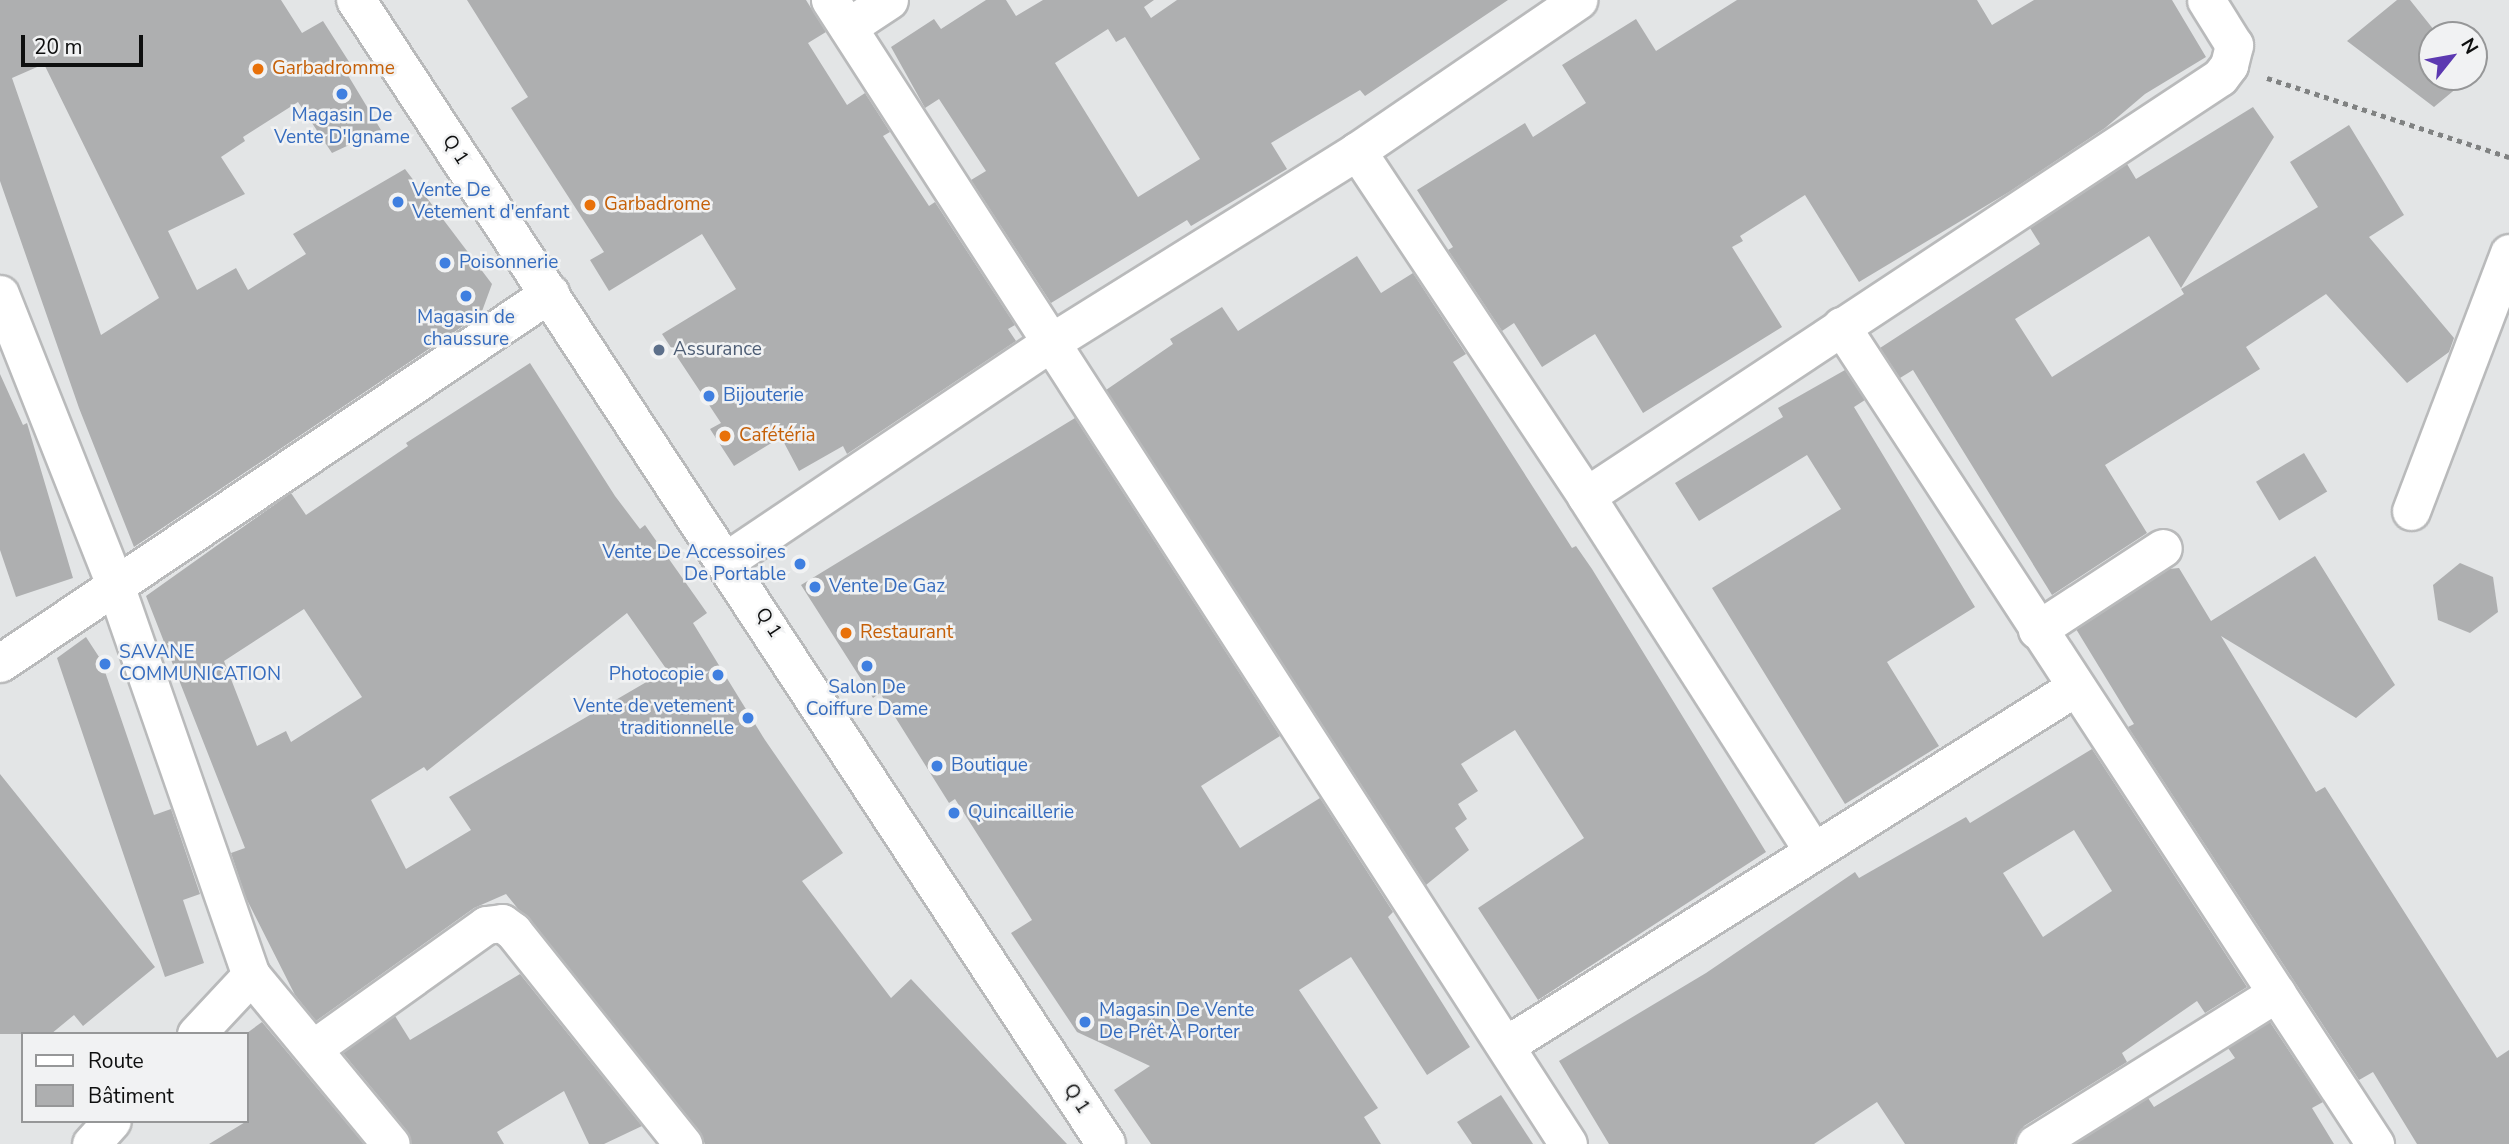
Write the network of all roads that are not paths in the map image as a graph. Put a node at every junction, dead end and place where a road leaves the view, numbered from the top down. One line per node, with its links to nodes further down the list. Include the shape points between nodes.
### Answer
1 (356, 0): 8 (street, Q 1)
2 (889, 0): 5 (street)
3 (1578, 0): 6 (street)
4 (2206, 0): 10 (street, via 2234,45 2230,65 2220,77)
5 (839, 13): 11 (street)
6 (1357, 151): 11 (street); 12 (street)
7 (2509, 253): 13 (street)
8 (550, 293): 15 (street, Q 1); 16 (street)
9 (0, 294): 16 (street)
10 (1841, 326): 12 (street); 17 (street)
11 (1050, 344): 15 (street); 24 (street)
12 (1586, 496): 20 (street)
13 (2411, 511)
14 (2163, 548): 17 (street)
15 (727, 560): 30 (street, Q 1)
16 (114, 582): 18 (street); 21 (street)
17 (2037, 630): 19 (street)
18 (0, 663)
19 (2074, 688): 20 (street); 22 (street)
20 (1812, 850): 24 (street)
21 (251, 975): 23 (street); 25 (street)
22 (2277, 993): 32 (street); 33 (street)
23 (198, 1032)
24 (1506, 1045): 31 (street)
25 (315, 1047): 28 (street); 29 (street, via 486,925 502,923)
26 (110, 1123): 27 (street)
27 (91, 1144)
28 (391, 1144)
29 (683, 1144)
30 (1105, 1144)
31 (1568, 1144)
32 (2035, 1144)
33 (2375, 1144)

